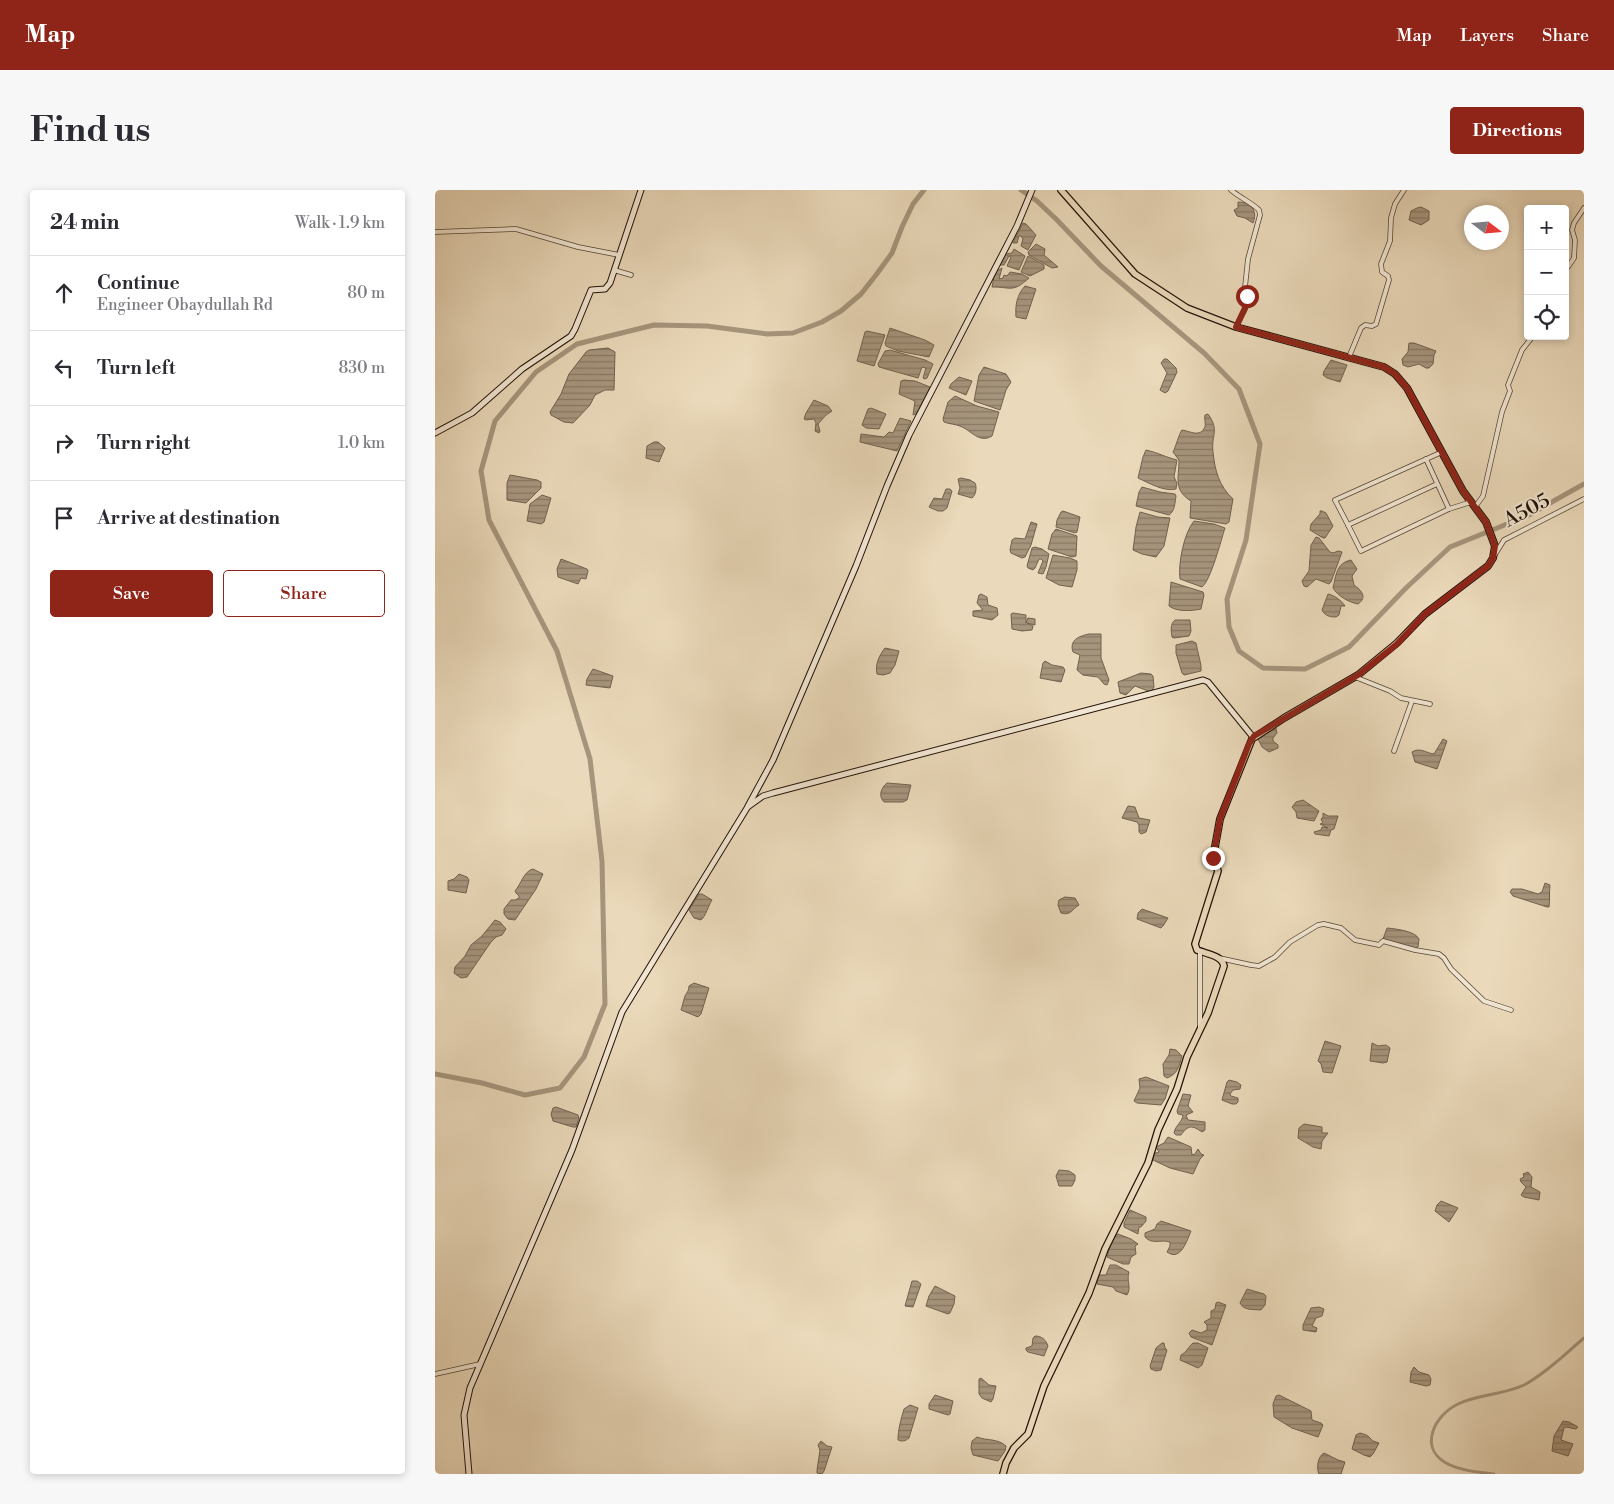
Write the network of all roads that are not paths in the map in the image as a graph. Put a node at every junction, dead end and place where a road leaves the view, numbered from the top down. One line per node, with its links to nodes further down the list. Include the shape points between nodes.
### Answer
1 (641, 190): 8 (main road)
2 (1032, 190): 30 (main road, via 1017,226 909,435 781,742)
3 (1061, 190): 12 (main road, via 1140,278 1193,312)
4 (1231, 190): 12 (street, via 1255,206 1260,215 1248,259 1245,308)
5 (1404, 190): 14 (street, via 1395,204 1390,241 1381,264 1382,272 1389,280 1376,324 1361,328)
6 (1584, 208): 9 (street, via 1572,230 1575,240)
7 (435, 232): 8 (street, via 516,229 578,248)
8 (619, 255): 10 (main road)
9 (1569, 264)
10 (614, 270): 11 (street); 15 (main road, via 607,287 591,290 571,336 522,369 472,413)
11 (631, 275)
12 (1236, 327): 14 (main road)
13 (1530, 340): 21 (street, via 1522,350 1508,385 1510,391 1502,412 1483,496)
14 (1349, 357): 16 (main road, via 1384,367 1395,374 1407,388)
15 (435, 433)
16 (1442, 452): 17 (street); 20 (main road)
17 (1426, 459): 18 (street); 23 (street, via 1335,500)
18 (1437, 484): 22 (street); 23 (street)
19 (1584, 498): 24 (street, A505, via 1503,540)
20 (1471, 502): 21 (main road); 22 (street)
21 (1475, 508): 24 (main road, via 1486,522 1495,546)
22 (1449, 509): 23 (street, via 1361,551)
23 (1348, 526)
24 (1493, 558): 25 (main road, via 1488,566 1425,614 1391,649)
25 (1355, 677): 26 (street); 28 (main road)
26 (1412, 701): 27 (street); 29 (street)
27 (1429, 704)
28 (1253, 737): 30 (main road, via 1203,680 773,793); 31 (main road, via 1220,819 1213,858 1218,871 1195,944)
29 (1394, 752)
30 (747, 808): 35 (main road, via 622,1012 572,1150)
31 (1200, 951): 32 (main road); 34 (street)
32 (1218, 958): 33 (street, via 1259,966 1318,925 1332,925 1355,940 1379,945 1383,941 1439,954 1484,1001); 34 (main road, via 1224,966)
33 (1511, 1010)
34 (1200, 1029): 38 (main road, via 1158,1130 1148,1163 1105,1249 1089,1293 1044,1386 1027,1434 1014,1448)
35 (480, 1364): 36 (street); 37 (main road, via 464,1415)
36 (435, 1374)
37 (469, 1474)
38 (1003, 1474)

